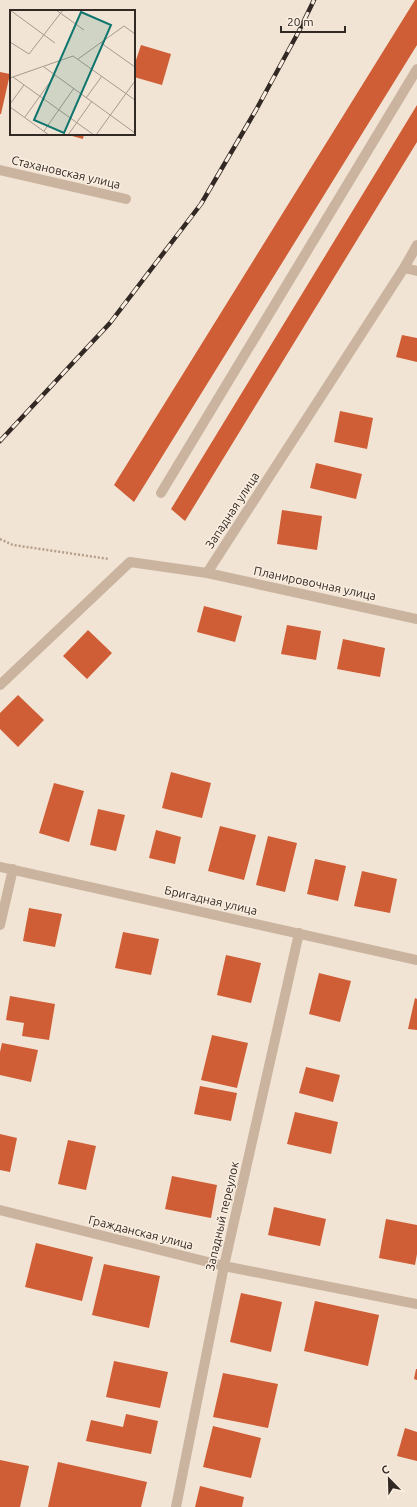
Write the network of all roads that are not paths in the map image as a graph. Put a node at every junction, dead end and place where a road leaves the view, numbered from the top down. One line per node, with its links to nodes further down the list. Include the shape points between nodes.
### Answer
1 (417, 69): 7 (street)
2 (0, 170): 3 (street, Стахановская улица)
3 (126, 198)
4 (417, 245): 5 (street, Западная улица)
5 (404, 268): 6 (street); 8 (street, Западная улица)
6 (417, 271)
7 (161, 493)
8 (207, 573): 9 (street, Планировочная улица); 10 (street, via 130,562)
9 (417, 619)
10 (0, 685)
11 (0, 866): 12 (street, Бригадная улица)
12 (13, 869): 13 (street); 14 (street, Бригадная улица)
13 (0, 925)
14 (300, 933): 15 (street, Бригадная улица); 17 (street, Западный переулок)
15 (417, 960)
16 (0, 1210): 17 (street, Гражданская улица)
17 (224, 1266): 18 (street, Гражданская улица); 19 (street, Западный переулок)
18 (417, 1304)
19 (176, 1507)

